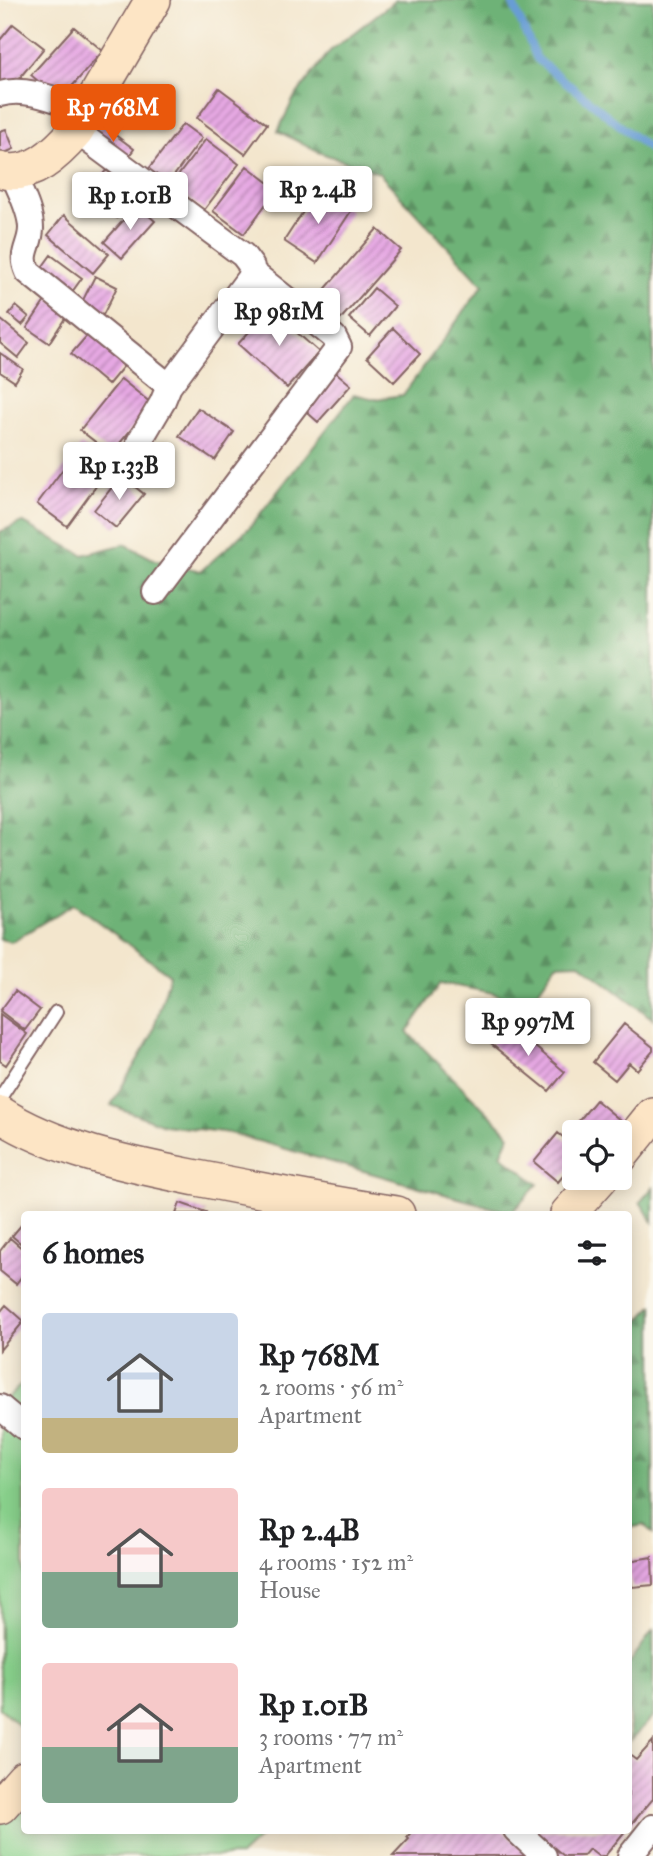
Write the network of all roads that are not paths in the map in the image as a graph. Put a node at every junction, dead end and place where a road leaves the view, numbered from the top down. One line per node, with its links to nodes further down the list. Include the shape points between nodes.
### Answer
1 (153, 0): 3 (street)
2 (0, 94): 3 (street, via 13,90 30,93)
3 (81, 121): 4 (street, via 47,160 27,170); 5 (street, via 243,254)
4 (6, 172): 6 (street, via 29,216 31,230 23,262 28,272)
5 (252, 272): 6 (street); 8 (street, via 334,337 340,347)
6 (169, 386): 7 (street)
7 (139, 442)
8 (155, 592)
9 (56, 1012): 10 (lane)
10 (0, 1098)
11 (0, 1114): 15 (street, via 42,1135 126,1162)
12 (653, 1115): 13 (street)
13 (632, 1141)
14 (589, 1190): 16 (street)
15 (380, 1211)
16 (571, 1211)
17 (0, 1407): 18 (street)
18 (21, 1424)
19 (21, 1782): 20 (street)
20 (0, 1806)
21 (653, 1827): 24 (street)
22 (520, 1834): 23 (street)
23 (544, 1856)
24 (630, 1856)

